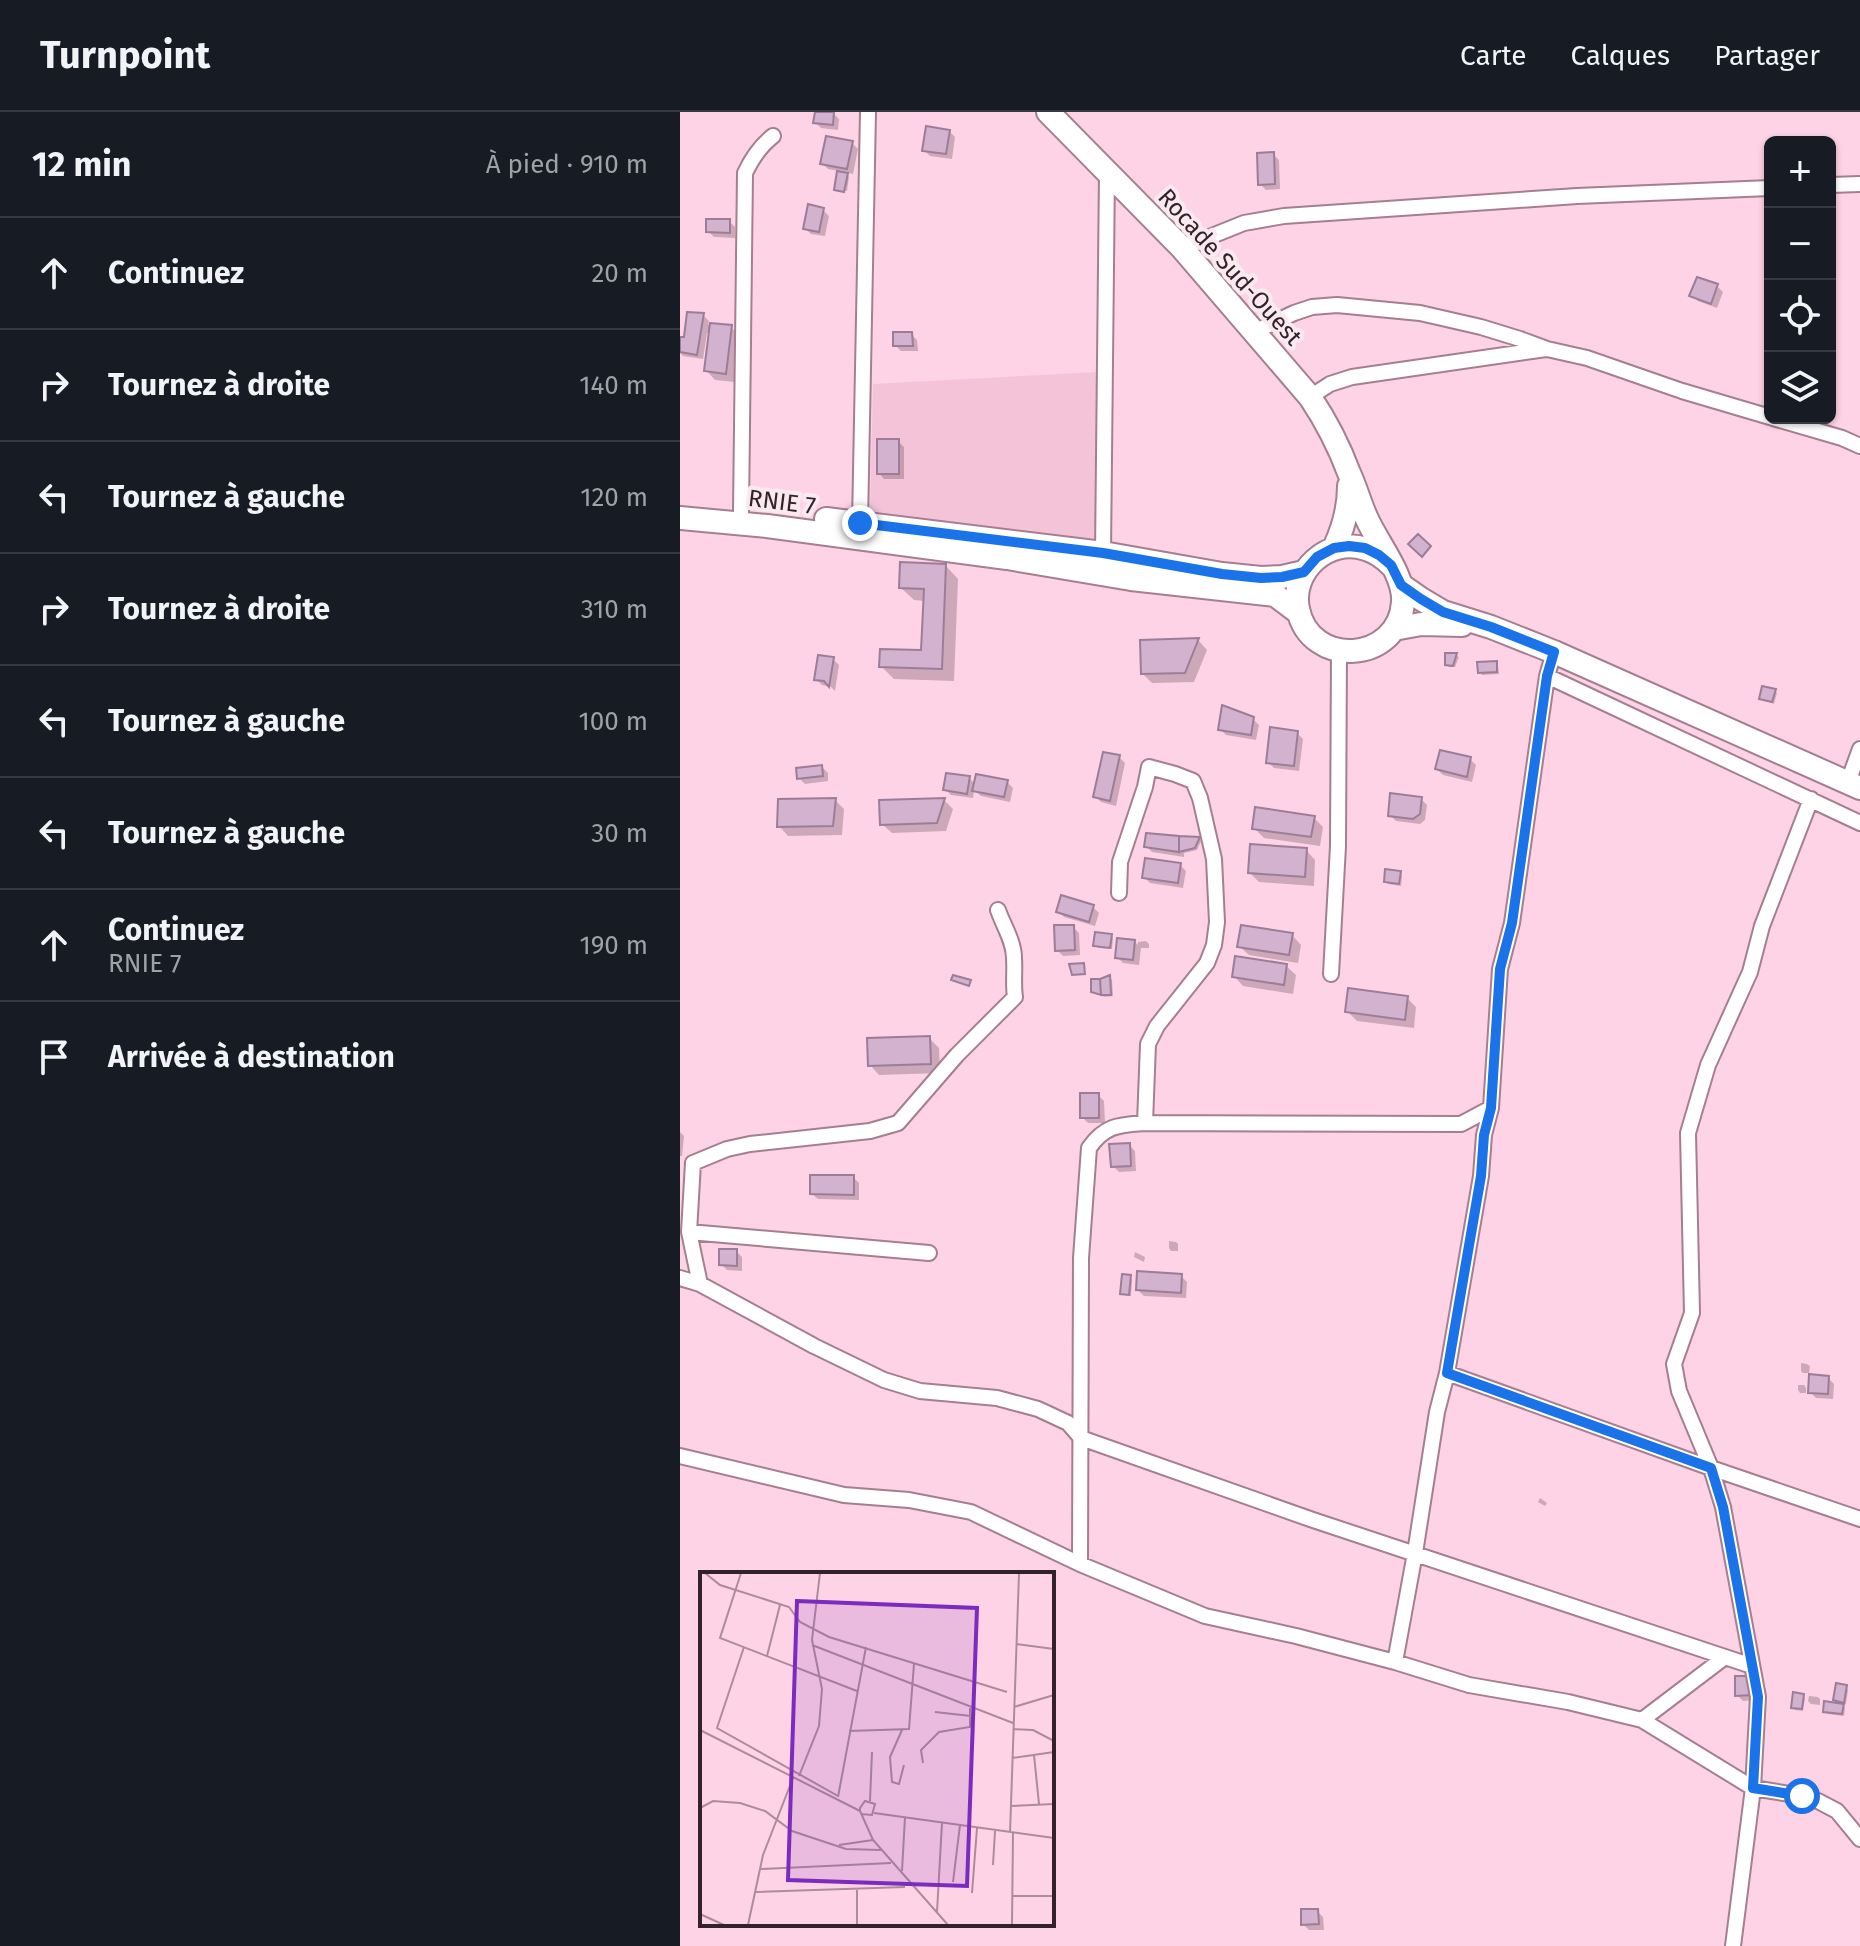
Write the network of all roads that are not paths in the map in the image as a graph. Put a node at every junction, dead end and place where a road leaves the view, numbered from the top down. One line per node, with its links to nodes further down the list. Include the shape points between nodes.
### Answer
1 (868, 112): 19 (street)
2 (1048, 112): 4 (main road, Rocade Sud-Ouest)
3 (773, 136): 17 (street, via 745,173)
4 (1107, 171): 8 (main road, Rocade Sud-Ouest); 21 (street)
5 (1860, 184): 6 (street)
6 (1836, 185)
7 (1764, 188): 8 (street, via 1284,216 1244,223)
8 (1182, 248): 9 (main road, Rocade Sud-Ouest)
9 (1254, 332): 10 (street, via 1312,307 1337,305 1420,313); 11 (main road, Rocade Sud-Ouest)
10 (1547, 349): 11 (street, via 1352,377); 12 (street)
11 (1310, 397): 15 (main road, Rocade Sud-Ouest)
12 (1764, 416)
13 (1792, 424): 14 (street)
14 (1860, 446)
15 (1349, 473): 20 (main road, Rocade Sud-Ouest, via 1348,512); 23 (main road, Rocade Sud-Ouest)
16 (680, 506): 17 (main road, RNIE 7 / RNIE 7)
17 (741, 512): 19 (main road, RNIE 7 / RNIE 7)
18 (680, 518): 24 (main road, RNIE 7 / RNIE 7, via 1275,595)
19 (860, 523): 21 (main road, RNIE 7 / RNIE 7)
20 (1334, 548): 22 (main road); 23 (main road, via 1365,548)
21 (1103, 553): 22 (main road, RNIE 7 / RNIE 7, via 1261,578)
22 (1304, 572): 24 (main road, via 1296,599)
23 (1396, 575): 25 (main road, via 1443,612); 26 (main road, via 1403,600)
24 (1299, 613): 27 (main road, RNIE 7, via 1318,641)
25 (1491, 627): 26 (main road, via 1421,624); 28 (main road)
26 (1394, 629): 27 (main road, via 1366,649)
27 (1339, 650): 36 (street)
28 (1554, 652): 29 (street); 31 (main road)
29 (1547, 676): 32 (street); 37 (street, via 1512,923 1500,969)
30 (1860, 749): 31 (street)
31 (1854, 785)
32 (1811, 799): 33 (street); 46 (street, via 1750,972 1708,1065 1688,1133 1692,1313 1674,1364 1679,1391)
33 (1860, 823)
34 (1119, 893): 38 (street, via 1123,849 1149,767 1193,781 1214,859 1214,945 1207,963 1148,1044)
35 (998, 910): 39 (street, via 1014,957 1015,997 898,1123 750,1144 693,1163)
36 (1331, 974)
37 (1491, 1108): 38 (street, via 1461,1124); 43 (street)
38 (1145, 1123): 44 (street, via 1099,1134 1089,1148 1081,1258)
39 (689, 1232): 40 (street); 42 (street)
40 (929, 1253)
41 (680, 1278): 42 (street)
42 (700, 1284): 44 (street, via 884,1380 920,1391 997,1398 1038,1409 1068,1423)
43 (1447, 1373): 46 (street); 48 (street)
44 (1081, 1438): 48 (street); 49 (street)
45 (680, 1456): 49 (street, via 844,1495 971,1512)
46 (1711, 1468): 47 (street); 52 (street)
47 (1860, 1519)
48 (1415, 1553): 50 (street); 51 (street)
49 (1080, 1564): 51 (street, via 1205,1616)
50 (1725, 1657): 52 (street); 53 (street)
51 (1395, 1662): 53 (street, via 1469,1685)
52 (1752, 1666): 54 (street, via 1758,1697)
53 (1642, 1720): 54 (street)
54 (1753, 1788): 55 (street, via 1818,1801 1837,1811); 56 (street)
55 (1860, 1839)
56 (1733, 1946)

